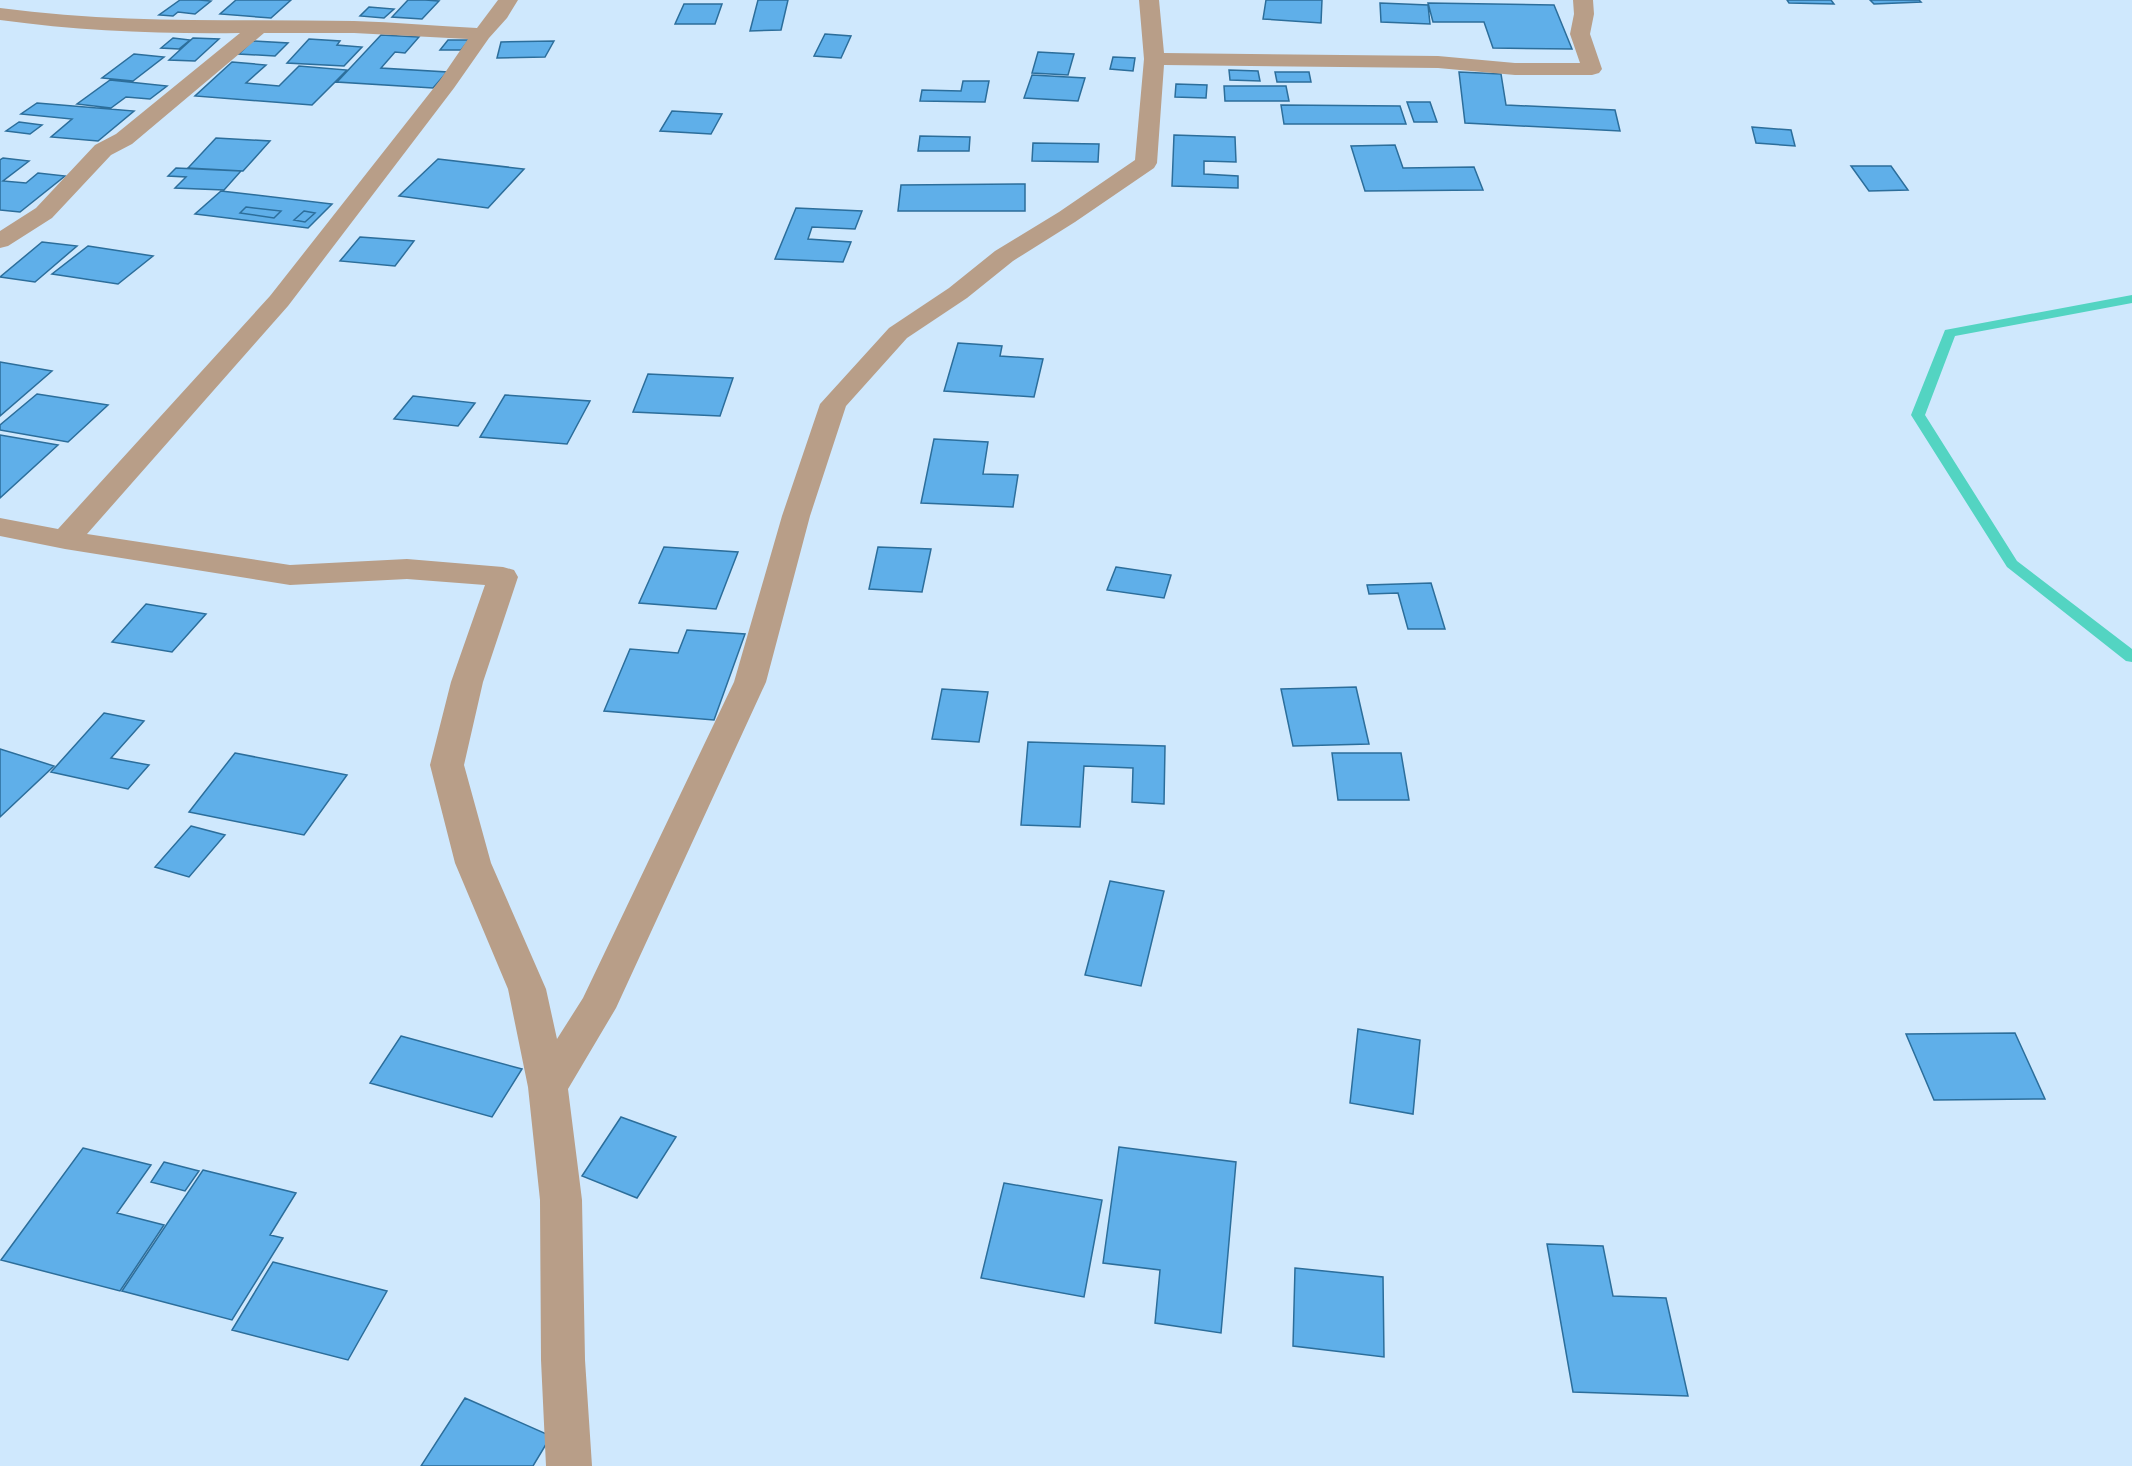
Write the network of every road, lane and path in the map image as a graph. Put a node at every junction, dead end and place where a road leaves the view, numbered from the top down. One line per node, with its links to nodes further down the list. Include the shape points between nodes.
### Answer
1 (12, 0): 5 (street)
2 (508, 0): 8 (street)
3 (1149, 0): 9 (street)
4 (1583, 0): 9 (street, via 1580,34 1592,69 1515,69 1438,62)
5 (0, 4)
6 (0, 14): 7 (street, via 47,22)
7 (257, 29): 8 (street, via 355,27); 10 (street, via 124,139 103,150 44,213)
8 (482, 34): 12 (street, via 279,301)
9 (1154, 59): 13 (street, via 1146,162 1004,256 898,333 833,404 796,516 750,682 597,1008)
10 (0, 241)
11 (0, 527): 12 (street)
12 (65, 540): 13 (street, via 290,575 407,569 502,577 467,682 447,765 473,863 527,989)
13 (548, 1087): 14 (street, via 561,1200)
14 (569, 1466)

